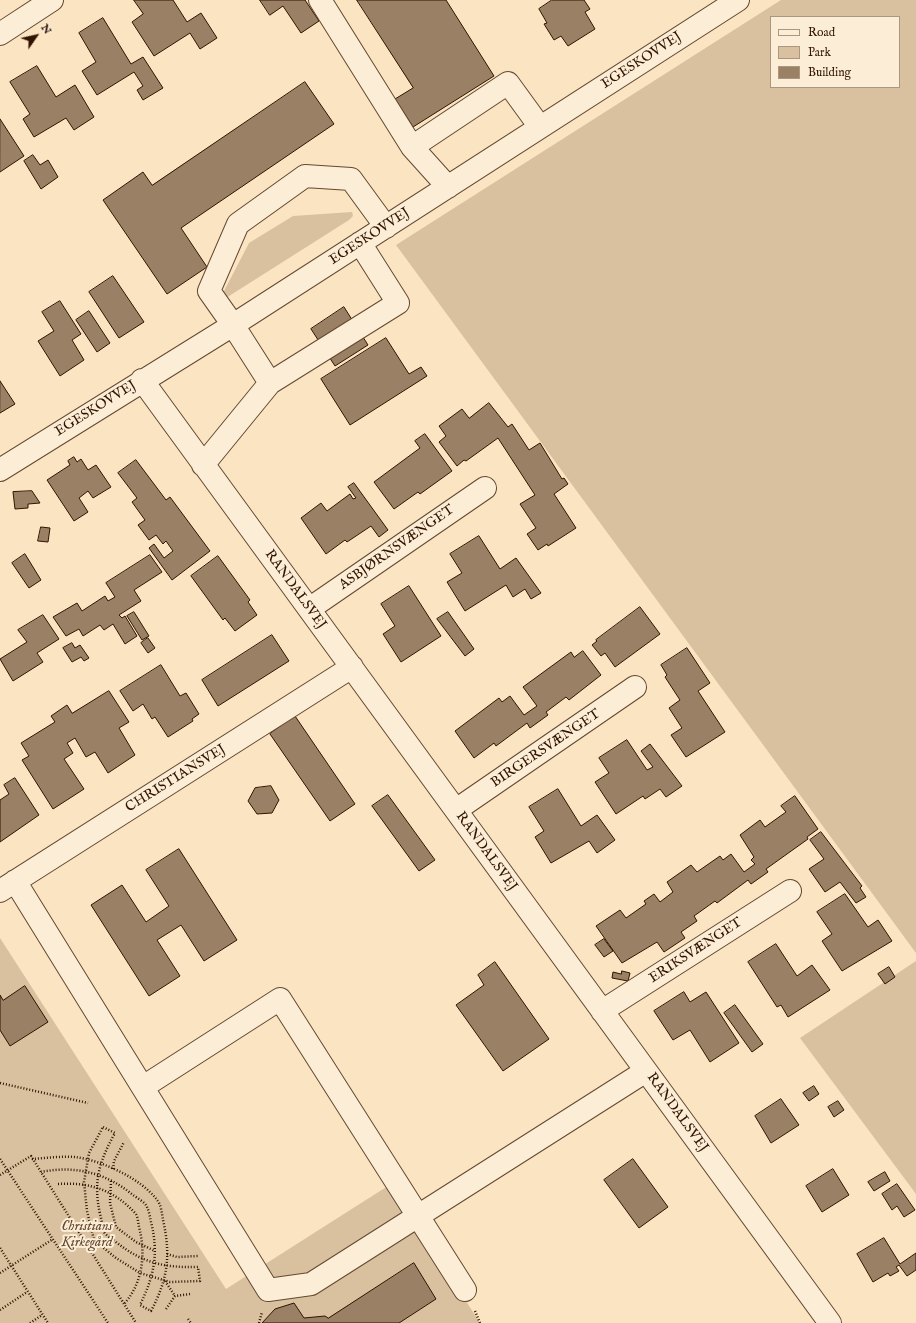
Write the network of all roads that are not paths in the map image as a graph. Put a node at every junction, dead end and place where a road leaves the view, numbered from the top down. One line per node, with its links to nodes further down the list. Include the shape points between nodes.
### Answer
1 (52, 0): 4 (street)
2 (320, 0): 6 (street)
3 (738, 0): 5 (street, EGESKOVVEJ)
4 (0, 34)
5 (540, 127): 6 (street, via 508,83); 7 (street, EGESKOVVEJ)
6 (412, 147): 7 (street)
7 (448, 187): 8 (street, EGESKOVVEJ)
8 (386, 227): 9 (street, EGESKOVVEJ); 10 (street, via 351,179 305,176 238,224 208,291)
9 (360, 243): 10 (street, EGESKOVVEJ); 12 (street, via 398,303)
10 (233, 325): 11 (street, EGESKOVVEJ); 12 (street)
11 (142, 380): 13 (street, RANDALSVEJ); 14 (street, EGESKOVVEJ)
12 (270, 383): 13 (street)
13 (203, 465): 16 (street, RANDALSVEJ)
14 (0, 470)
15 (484, 488): 16 (street, ASBJØRNSVÆNGET)
16 (309, 609): 17 (street, RANDALSVEJ)
17 (352, 667): 19 (street, RANDALSVEJ); 20 (street, CHRISTIANSVEJ)
18 (635, 687): 19 (street, BIRGERSVÆNGET)
19 (456, 810): 22 (street, RANDALSVEJ)
20 (8, 886): 24 (street)
21 (790, 891): 22 (street, ERIKSVÆNGET)
22 (602, 1011): 23 (street, RANDALSVEJ)
23 (646, 1071): 25 (street); 27 (street, RANDALSVEJ)
24 (143, 1087): 25 (street, via 268,1290 311,1284); 25 (street, via 280,999)
25 (418, 1216): 26 (street)
26 (465, 1290)
27 (830, 1323)

